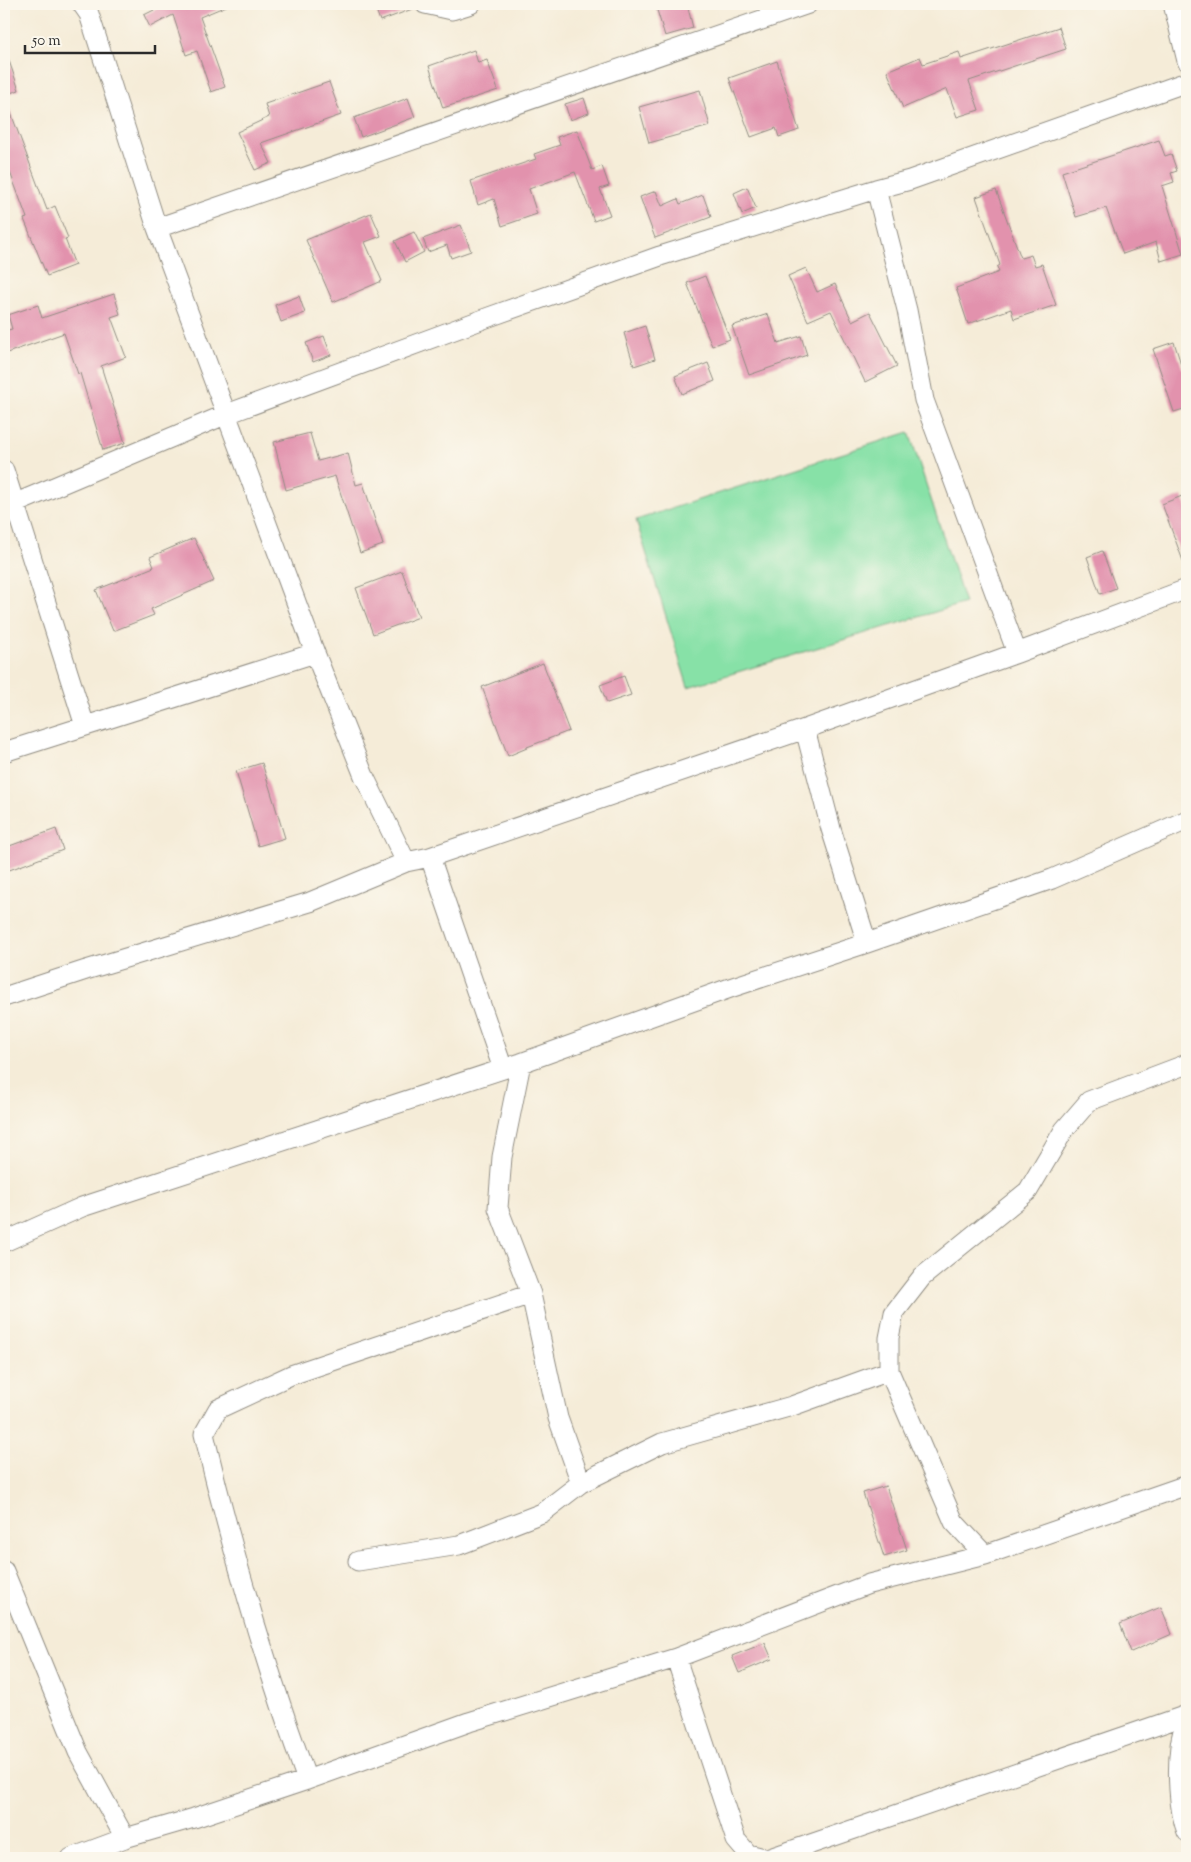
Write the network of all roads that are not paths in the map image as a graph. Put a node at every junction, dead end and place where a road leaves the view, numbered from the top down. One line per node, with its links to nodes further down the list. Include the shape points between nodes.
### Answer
1 (82, 4): 9 (street, via 89,14)
2 (425, 4): 3 (street, via 452,10)
3 (471, 4)
4 (808, 4): 9 (street)
5 (1173, 4): 6 (street)
6 (1187, 61)
7 (1187, 82): 8 (street, via 910,180)
8 (876, 189): 10 (street, via 651,259); 15 (street, via 907,310 924,400)
9 (157, 228): 10 (street)
10 (227, 414): 12 (street); 14 (street)
11 (4, 470): 12 (street)
12 (14, 504): 16 (street)
13 (1187, 589): 15 (street)
14 (315, 653): 16 (street); 21 (street, via 364,776)
15 (1017, 653): 17 (street)
16 (85, 726): 18 (street)
17 (805, 729): 20 (street); 22 (street, via 831,829)
18 (4, 752)
19 (1187, 820): 22 (street, via 1052,879)
20 (430, 857): 21 (street); 26 (street)
21 (406, 862): 23 (street, via 310,902)
22 (867, 943): 24 (street)
23 (4, 997)
24 (521, 1063): 26 (street); 28 (street, via 502,1157 498,1208)
25 (1187, 1064): 29 (street, via 1089,1100 1064,1130 1028,1191 922,1277 894,1313 889,1338)
26 (503, 1069): 27 (street, via 82,1207)
27 (4, 1242)
28 (531, 1294): 30 (street, via 558,1418); 37 (street, via 291,1375 218,1409 204,1434 220,1502 279,1705)
29 (889, 1371): 30 (street, via 792,1406 662,1443); 32 (street, via 954,1522)
30 (582, 1483): 33 (street, via 542,1513 459,1545)
31 (1187, 1484): 32 (street)
32 (985, 1556): 35 (street, via 869,1584)
33 (358, 1561)
34 (4, 1570): 39 (street, via 78,1752)
35 (676, 1658): 37 (street, via 469,1722); 41 (street, via 736,1840 748,1854)
36 (1187, 1715): 38 (street, via 1180,1745 1179,1781); 42 (street)
37 (308, 1780): 39 (street)
38 (1187, 1832)
39 (125, 1838): 40 (street)
40 (71, 1858)
41 (764, 1858)
42 (770, 1858)

